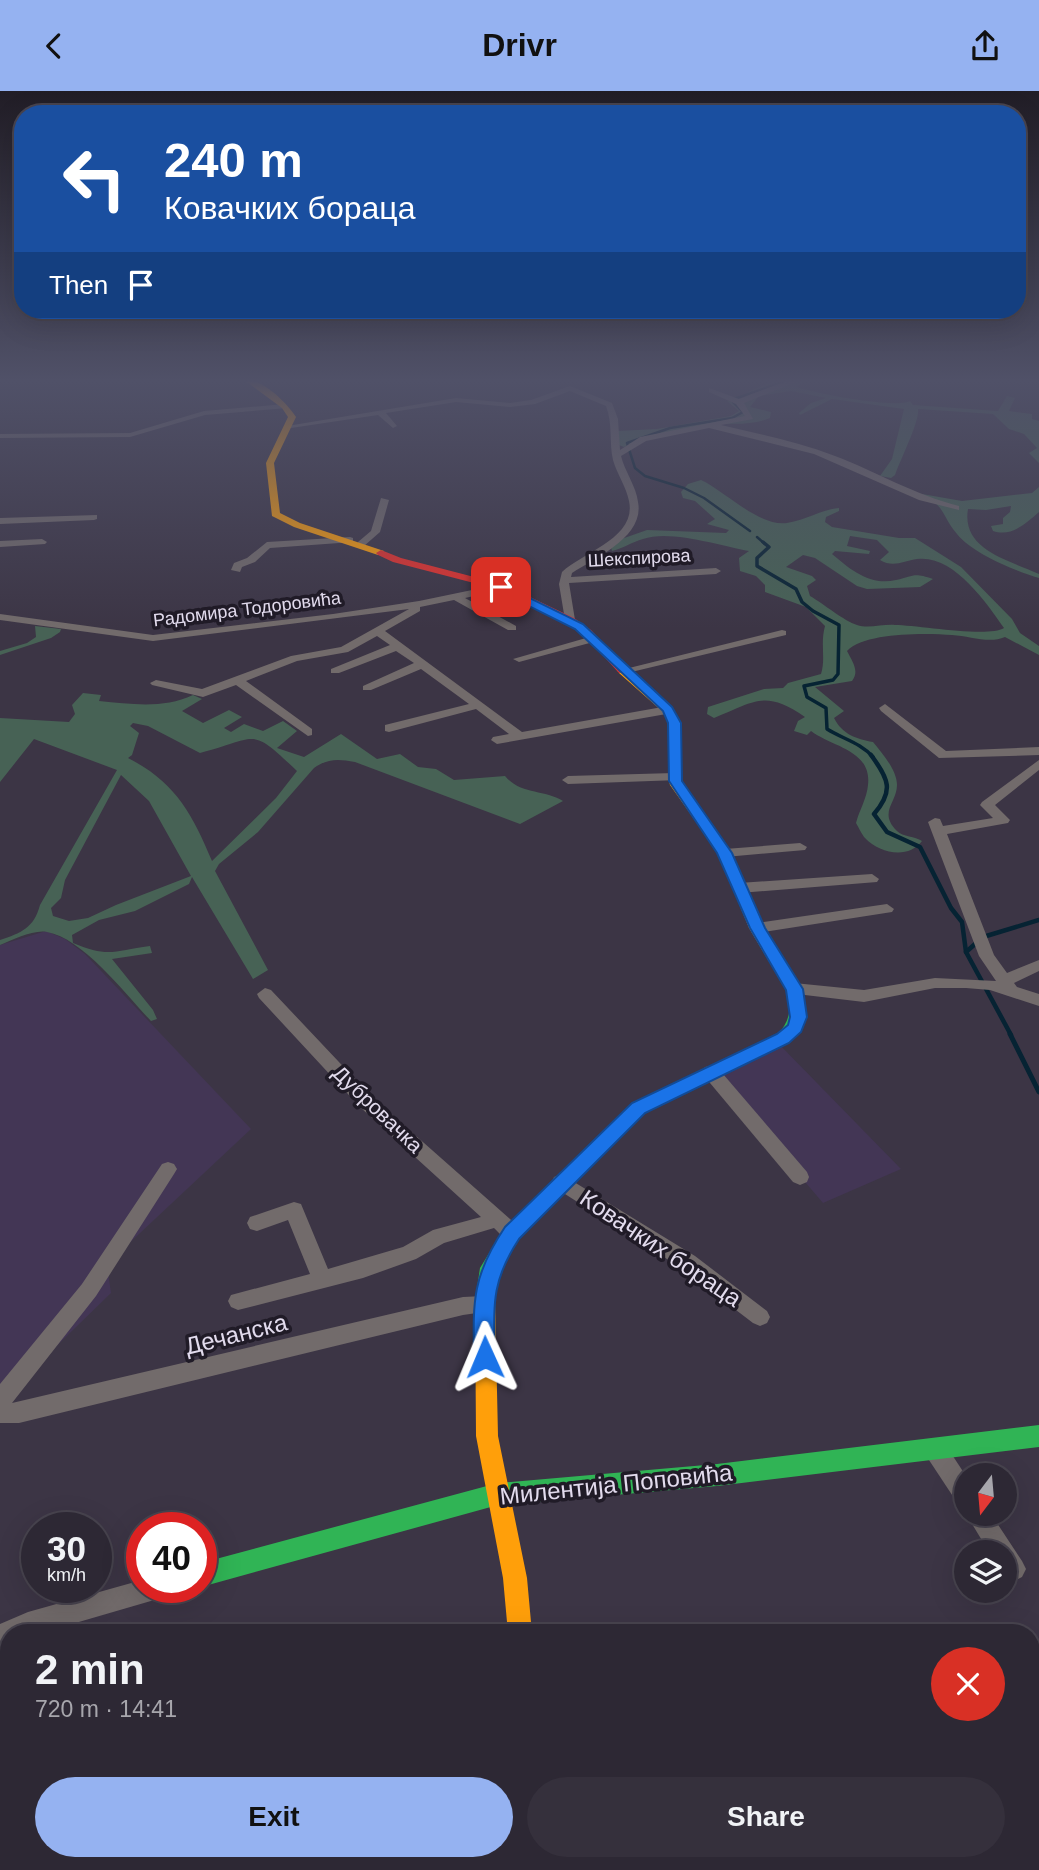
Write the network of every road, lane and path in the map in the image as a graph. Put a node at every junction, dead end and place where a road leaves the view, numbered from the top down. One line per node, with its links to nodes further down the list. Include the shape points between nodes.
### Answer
1 (271, 462): 9 (street, via 275,513 297,525)
2 (618, 462): 13 (street, via 634,504 634,521 625,533 567,572)
3 (840, 462): 5 (street, via 924,501)
4 (384, 500): 9 (street, via 374,532)
5 (956, 508)
6 (94, 517): 7 (street)
7 (0, 521)
8 (42, 542): 10 (street)
9 (355, 542): 11 (street, via 267,545); 14 (street, via 397,560)
10 (0, 544)
11 (236, 570)
12 (716, 571): 13 (street, Шекспирова)
13 (565, 580): 18 (street)
14 (501, 587): 15 (street, Радомира Тодоровића); 18 (street)
15 (455, 596): 16 (street, Радомира Тодоровића); 19 (street)
16 (419, 604): 17 (street, Радомира Тодоровића, via 153,638); 20 (street)
17 (0, 617)
18 (570, 620): 22 (street)
19 (512, 628)
20 (377, 631): 23 (street); 28 (street, via 344,650 295,659)
21 (782, 633): 27 (street)
22 (593, 639): 24 (street); 27 (street)
23 (398, 646): 25 (street); 26 (street)
24 (519, 659)
25 (422, 664): 30 (street); 31 (street)
26 (335, 671)
27 (624, 671): 33 (street)
28 (237, 680): 29 (street, via 203,693); 35 (street)
29 (156, 683)
30 (367, 688)
31 (478, 705): 34 (street); 36 (street)
32 (884, 708): 39 (street, via 943,755)
33 (668, 710): 36 (street); 41 (street, via 674,723)
34 (389, 728)
35 (308, 732)
36 (520, 736): 38 (street)
37 (1039, 737): 39 (street)
38 (498, 740)
39 (1039, 751)
40 (1039, 764): 50 (street, via 987,805 1003,820 937,826)
41 (674, 777): 42 (street); 44 (street, Ковачких бораца)
42 (568, 780)
43 (800, 847): 44 (street)
44 (724, 853): 46 (street, Ковачких бораца)
45 (872, 879): 46 (street)
46 (739, 888): 48 (street, Ковачких бораца)
47 (887, 909): 48 (street)
48 (757, 928): 51 (street, Ковачких бораца)
49 (1039, 965): 50 (street)
50 (1002, 986): 51 (street, via 935,983 864,996); 53 (street)
51 (794, 989): 54 (street, Ковачких бораца, via 799,1017 795,1028 765,1049)
52 (265, 994): 58 (street, Дубровачка, via 366,1102)
53 (1039, 1000)
54 (711, 1072): 56 (street); 57 (street, Ковачких бораца, via 638,1108)
55 (168, 1169): 65 (street, via 89,1290)
56 (800, 1177)
57 (561, 1182): 60 (street, Ковачких бораца); 64 (street, Ковачких бораца, via 739,1298)
58 (496, 1219): 60 (street, Дубровачка); 61 (street, via 440,1236 409,1253)
59 (257, 1223): 61 (street, via 294,1210)
60 (512, 1233): 63 (street, Ковачких бораца, via 490,1268)
61 (322, 1279): 62 (street)
62 (238, 1300)
63 (484, 1305): 66 (street, Дечанска, via 463,1306 19,1413); 70 (street, Ковачких бораца, via 487,1436)
64 (760, 1317)
65 (0, 1401)
66 (0, 1413)
67 (1039, 1436): 68 (street, Милентија Поповића)
68 (935, 1449): 69 (street); 70 (street, Милентија Поповића, via 718,1475)
69 (954, 1478)
70 (498, 1494): 71 (street, Милентија Поповића); 74 (street, Ковачких бораца)
71 (217, 1572)
72 (126, 1596): 73 (street)
73 (28, 1624)
74 (519, 1624)

